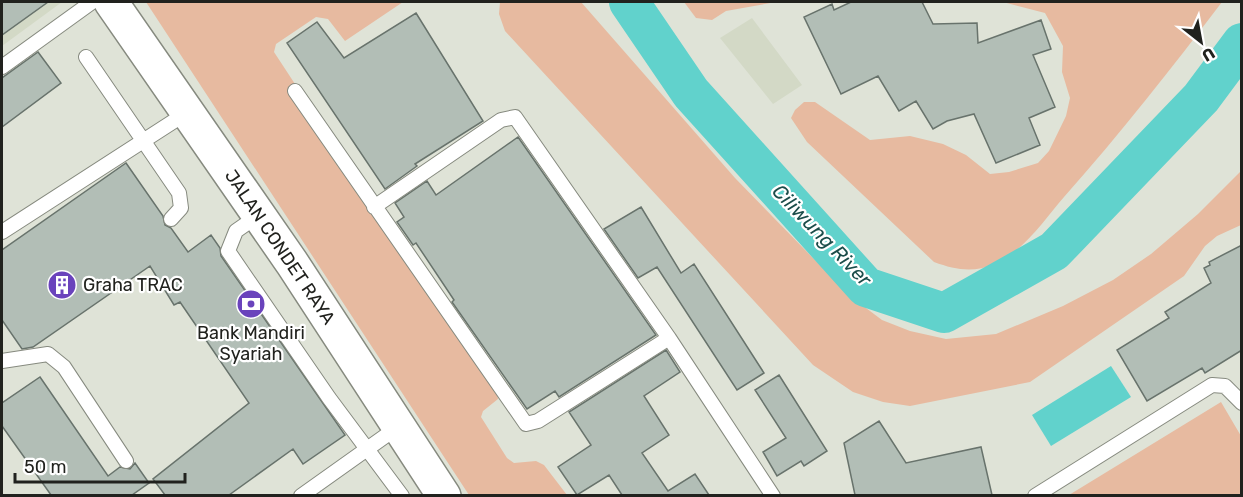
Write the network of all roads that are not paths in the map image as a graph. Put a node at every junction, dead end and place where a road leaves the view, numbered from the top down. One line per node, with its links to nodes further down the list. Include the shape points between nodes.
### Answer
1 (92, 2): 4 (lane)
2 (111, 2): 6 (street, JALAN CONDET RAYA)
3 (86, 57): 7 (lane)
4 (2, 67)
5 (295, 91): 8 (lane)
6 (188, 112): 7 (lane); 9 (street, JALAN CONDET RAYA)
7 (144, 140): 10 (lane, via 181,199 181,208); 11 (lane)
8 (374, 207): 12 (lane, via 526,424 538,422); 12 (lane, via 501,120 515,117)
9 (259, 215): 15 (street, JALAN CONDET RAYA); 16 (lane, via 236,231 228,251 329,398)
10 (171, 219)
11 (2, 232)
12 (669, 338): 21 (lane)
13 (2, 361): 17 (lane, via 48,354 64,368)
14 (1242, 403): 22 (lane, via 1225,386 1212,385)
15 (398, 427): 16 (lane); 20 (street, JALAN CONDET RAYA)
16 (369, 448): 18 (lane); 19 (lane)
17 (126, 461)
18 (301, 495)
19 (402, 495)
20 (444, 495)
21 (773, 495)
22 (1035, 495)

